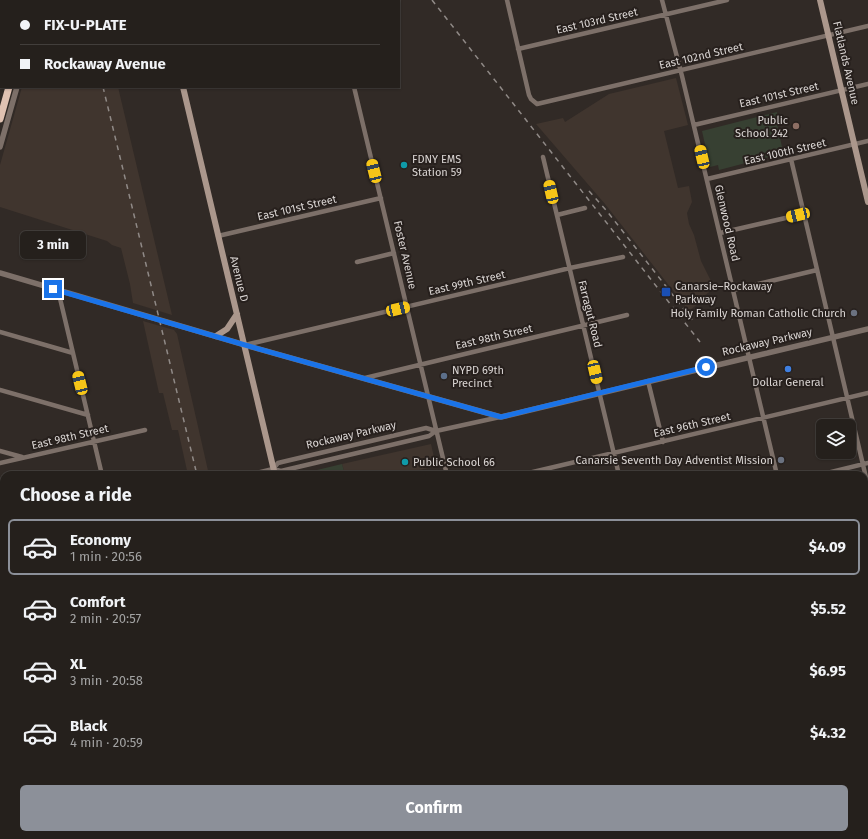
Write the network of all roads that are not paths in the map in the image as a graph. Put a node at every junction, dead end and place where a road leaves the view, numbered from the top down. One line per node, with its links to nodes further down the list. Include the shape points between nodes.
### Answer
1 (507, 0): 8 (street)
2 (662, 0): 5 (street, Glenwood Road)
3 (727, 0): 5 (street, East 103rd Street)
4 (820, 0): 7 (main road, Flatlands Avenue)
5 (665, 14): 8 (street, East 103rd Street); 9 (street, Glenwood Road)
6 (868, 26): 7 (street, East 102nd Street)
7 (829, 35): 9 (street, East 102nd Street); 15 (main road, Flatlands Avenue)
8 (518, 49): 9 (street, East 102nd Street, via 529,95 537,104)
9 (681, 70): 17 (street, Glenwood Road)
10 (868, 84): 15 (street, East 101st Street)
11 (9, 88): 16 (highway)
12 (17, 88): 20 (street)
13 (182, 88): 30 (main road, Avenue D)
14 (354, 88): 24 (street, Foster Avenue)
15 (842, 90): 17 (street, East 101st Street); 19 (main road, Flatlands Avenue)
16 (0, 119)
17 (694, 125): 23 (street, Glenwood Road)
18 (868, 141): 19 (street, East 100th Street)
19 (854, 145): 22 (street, East 100th Street); 25 (main road, Flatlands Avenue)
20 (0, 147)
21 (543, 157): 28 (street, Farragut Road)
22 (791, 160): 23 (street, East 100th Street); 27 (street)
23 (707, 179): 29 (street, Glenwood Road)
24 (381, 198): 30 (street, East 101st Street); 31 (street, Foster Avenue)
25 (868, 199)
26 (585, 208): 28 (street)
27 (803, 214): 29 (street); 35 (street)
28 (557, 215): 34 (street, Farragut Road)
29 (720, 234): 38 (street, Glenwood Road)
30 (218, 236): 40 (main road, Avenue D)
31 (394, 253): 33 (street); 39 (street, Foster Avenue)
32 (623, 257): 34 (street, East 99th Street)
33 (357, 262)
34 (570, 268): 39 (street, East 99th Street); 42 (street, Farragut Road)
35 (817, 270): 38 (street); 46 (street)
36 (0, 273): 37 (street)
37 (58, 290): 45 (street); 48 (street)
38 (733, 290): 49 (street, Glenwood Road)
39 (407, 307): 47 (street, East 99th Street); 50 (street, Foster Avenue)
40 (237, 314): 45 (main road, via 227,329); 47 (main road, Avenue D)
41 (627, 315): 42 (street, East 98th Street)
42 (584, 325): 50 (street, East 98th Street); 54 (street, Farragut Road)
43 (868, 329): 46 (street, Rockaway Parkway)
44 (0, 332): 48 (street)
45 (216, 336): 47 (street)
46 (833, 337): 49 (street, Rockaway Parkway); 57 (street)
47 (245, 345): 51 (street); 71 (main road, Avenue D)
48 (73, 353): 58 (street)
49 (749, 357): 52 (street, Rockaway Parkway); 60 (street, Glenwood Road)
50 (420, 364): 51 (street, East 98th Street); 56 (street, Foster Avenue)
51 (365, 378): 56 (street)
52 (648, 381): 54 (street, Rockaway Parkway); 64 (street)
53 (0, 390): 58 (street)
54 (600, 393): 59 (street, Rockaway Parkway); 66 (street, Farragut Road)
55 (868, 393): 57 (street, East 96th Street)
56 (428, 396): 59 (street); 62 (street, Foster Avenue)
57 (847, 398): 60 (street, East 96th Street); 69 (street)
58 (88, 415): 63 (street)
59 (501, 417): 62 (street, Rockaway Parkway)
60 (763, 418): 64 (street, East 96th Street); 77 (street, Glenwood Road)
61 (145, 430): 63 (street, East 98th Street)
62 (436, 431): 72 (street, Rockaway Parkway, via 426,428 297,458 278,463); 73 (street, Rockaway Parkway, via 429,436); 74 (street, Foster Avenue)
63 (94, 441): 67 (street, East 98th Street); 70 (street)
64 (663, 442): 66 (street, East 96th Street)
65 (0, 451): 67 (street)
66 (614, 453): 75 (street, East 96th Street); 76 (street, Farragut Road)
67 (23, 457): 68 (street, East 98th Street)
68 (0, 463)
69 (865, 464): 78 (street)
70 (101, 471)
71 (274, 471)
72 (274, 471)
73 (280, 471)
74 (446, 471)
75 (537, 471)
76 (618, 471)
77 (776, 471)
78 (836, 471)

